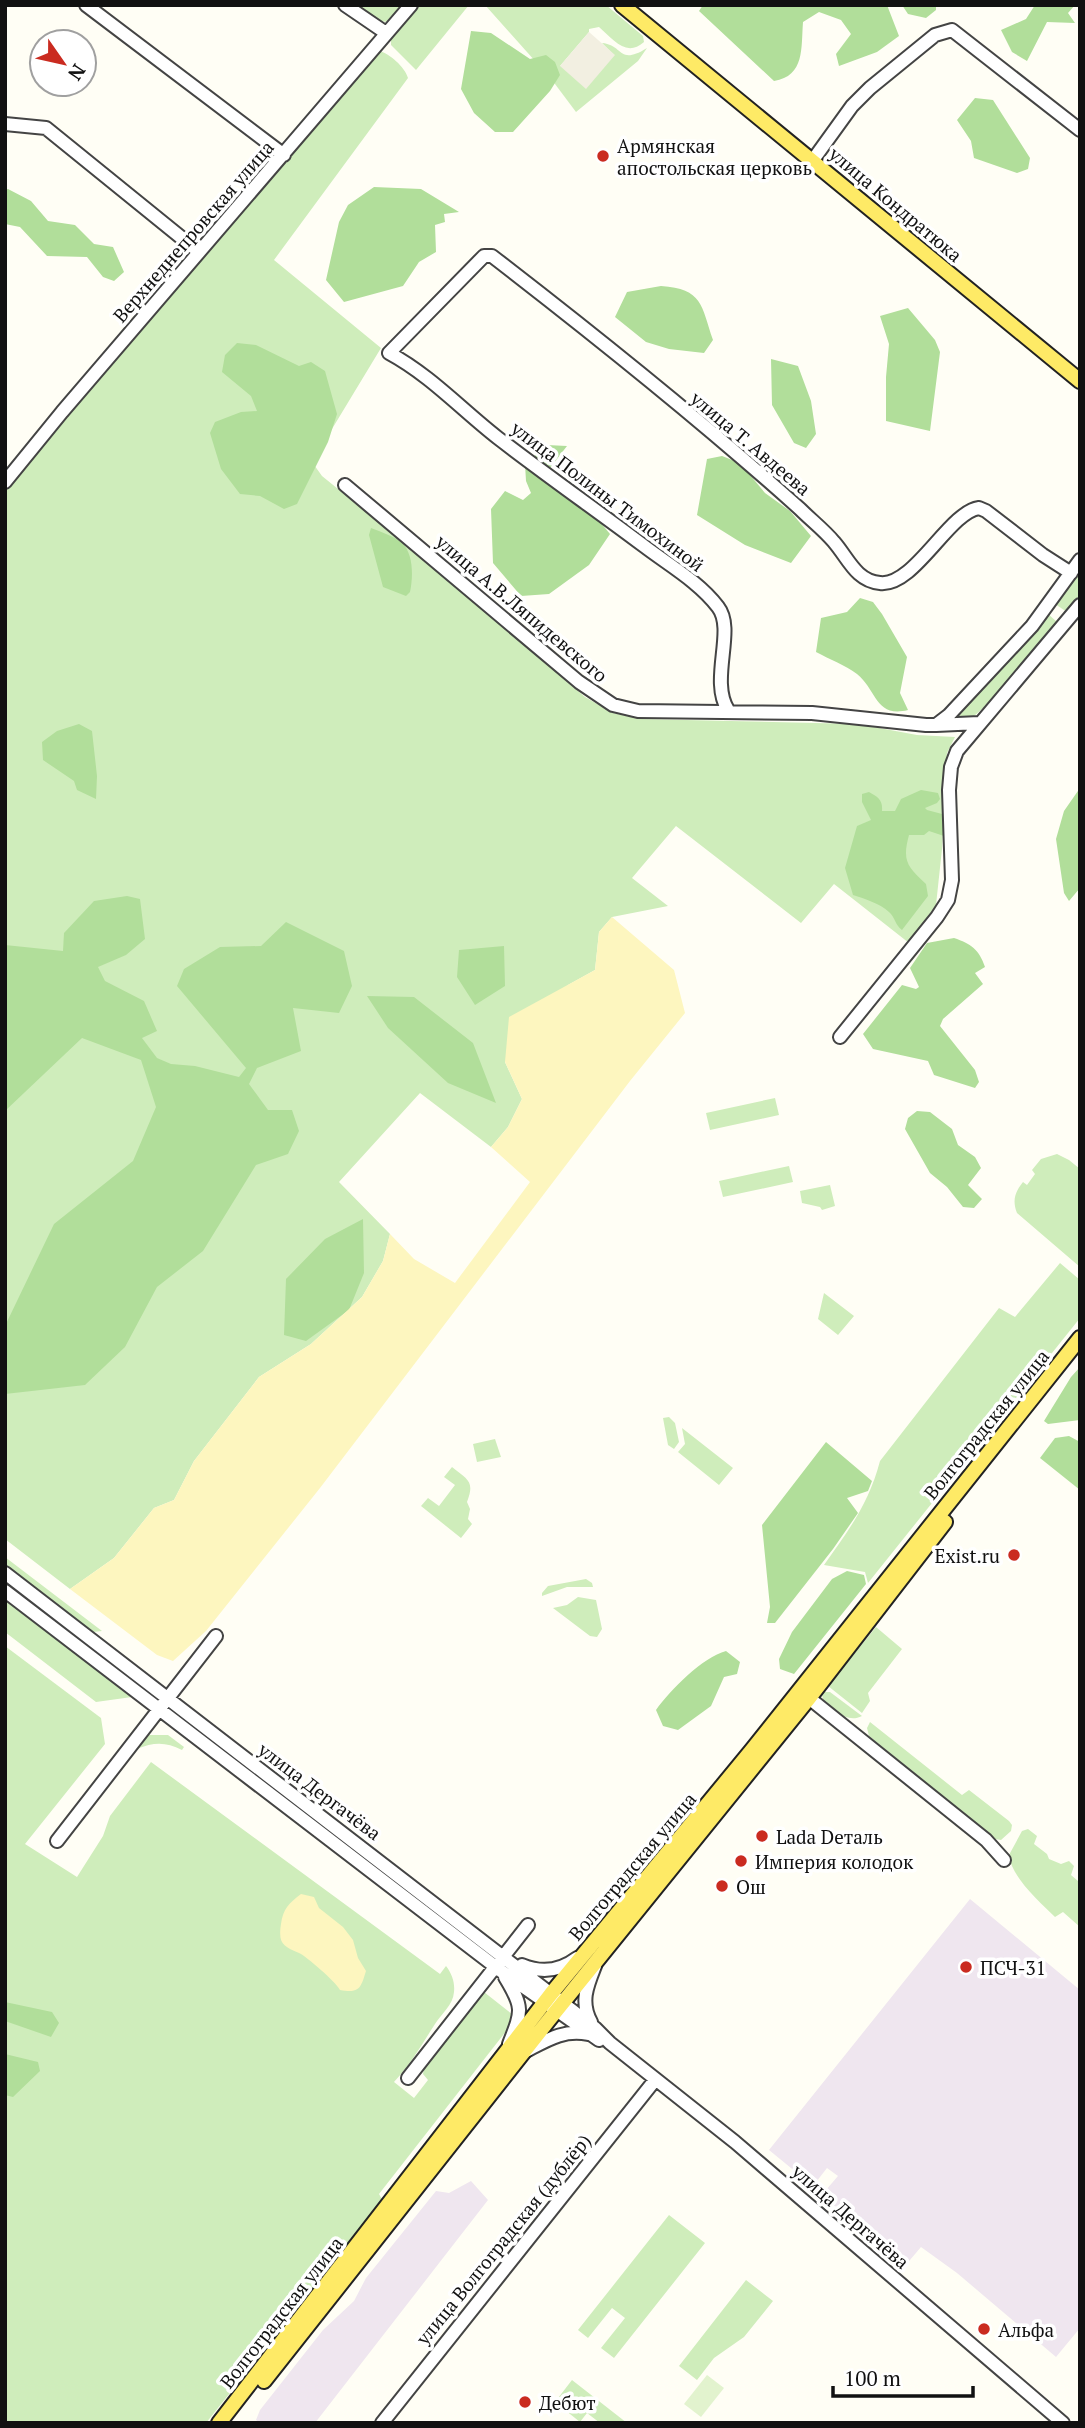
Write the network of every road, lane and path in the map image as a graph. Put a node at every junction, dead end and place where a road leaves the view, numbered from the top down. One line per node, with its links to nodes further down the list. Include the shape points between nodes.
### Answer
1 (86, 5): 8 (street)
2 (345, 5): 5 (street)
3 (411, 5): 5 (street, Верхнеднепровская улица)
4 (622, 5): 9 (main road, улица Кондратюка)
5 (386, 33): 8 (street, Верхнеднепровская улица)
6 (5, 124): 10 (street, via 46,128)
7 (1080, 130): 9 (street, via 952,30 935,35 870,89)
8 (284, 155): 10 (street, Верхнеднепровская улица)
9 (813, 160): 12 (main road, улица Кондратюка)
10 (199, 252): 13 (street, Верхнеднепровская улица)
11 (389, 353): 16 (street, улица Т. Авдеева, via 476,263 492,256 747,462 825,532 853,568 870,581 883,584 896,579 965,514 979,508); 18 (street, улица Полины Тимохиной, via 688,579 718,607 724,618 720,687)
12 (1080, 381)
13 (5, 482)
14 (345, 485): 18 (street, улица А.В.Ляпидевского, via 601,698 638,711)
15 (1080, 560): 16 (street)
16 (1071, 573): 20 (street, via 1032,626)
17 (1080, 605): 19 (street)
18 (728, 710): 20 (street, улица А.В.Ляпидевского)
19 (979, 723): 20 (street, улица А.В.Ляпидевского); 21 (street, via 957,751 951,767 952,880 948,900)
20 (936, 725)
21 (839, 1037)
22 (1080, 1338): 24 (main road, Волгоградская улица)
23 (1080, 1353): 24 (main road, Волгоградская улица)
24 (900, 1572): 29 (main road, Волгоградская улица); 34 (main road, Волгоградская улица, via 726,1782)
25 (5, 1573): 28 (street, улица Дергачёва)
26 (5, 1591): 30 (street, улица Дергачёва)
27 (216, 1636): 28 (street)
28 (167, 1697): 30 (street); 35 (street, улица Дергачёва)
29 (809, 1698): 32 (street, via 986,1840); 34 (main road, Волгоградская улица)
30 (159, 1708): 31 (street); 36 (street, улица Дергачёва)
31 (57, 1840)
32 (1004, 1860)
33 (528, 1925): 35 (street)
34 (593, 1955): 35 (street, via 547,1970 535,1970); 37 (main road, Волгоградская улица); 38 (main road, Волгоградская улица); 39 (street, via 584,2000)
35 (506, 1957): 36 (street); 37 (street, улица Дергачёва)
36 (498, 1968): 37 (street, улица Дергачёва); 41 (street, via 520,2008); 42 (street)
37 (547, 1998): 38 (street, улица Дергачёва); 41 (main road, Волгоградская улица)
38 (560, 2007): 39 (street, улица Дергачёва); 40 (main road, Волгоградская улица)
39 (593, 2032): 40 (street, via 562,2033); 43 (street, улица Дергачёва)
40 (526, 2051): 45 (main road, Волгоградская улица)
41 (506, 2052): 44 (main road, Волгоградская улица)
42 (408, 2078)
43 (655, 2080): 46 (street, улица Волгоградская (дублёр)); 47 (street, улица Дергачёва, via 735,2142)
44 (219, 2423)
45 (231, 2423)
46 (382, 2423)
47 (1063, 2423)

